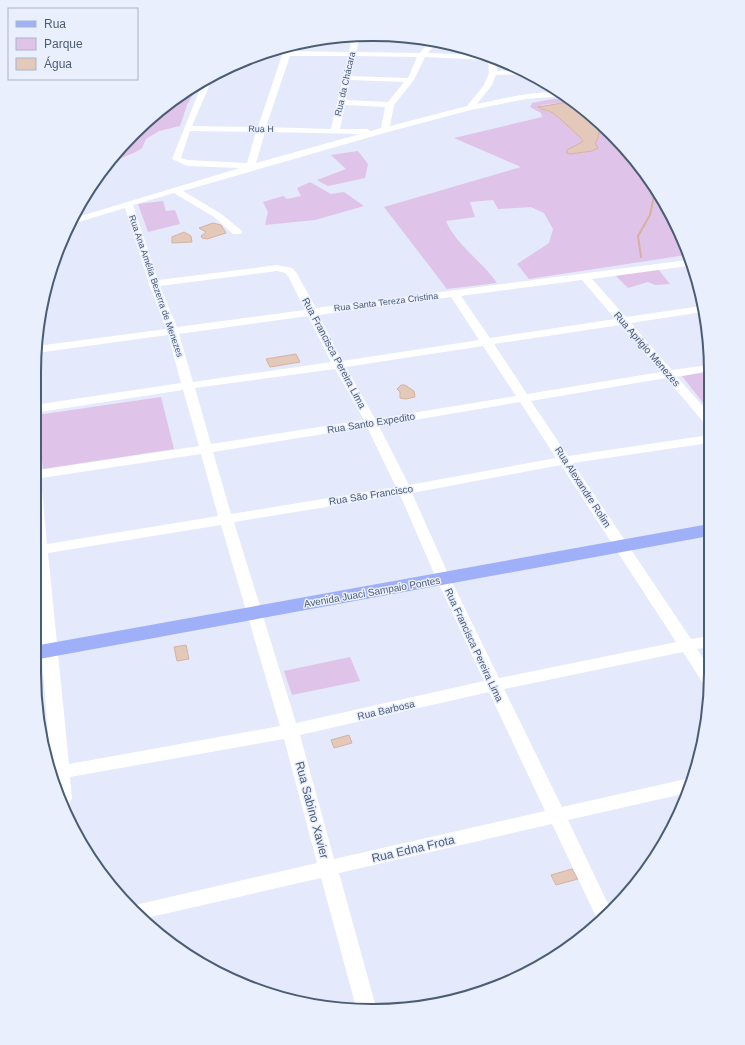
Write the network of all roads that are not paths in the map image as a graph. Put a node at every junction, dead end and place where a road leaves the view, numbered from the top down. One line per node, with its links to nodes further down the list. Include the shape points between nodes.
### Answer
1 (355, 42): 5 (street, Rua da Chácara)
2 (430, 46): 6 (street)
3 (293, 50): 5 (street)
4 (286, 52): 19 (street)
5 (353, 55): 6 (street); 11 (street, Rua da Chácara)
6 (422, 55): 7 (street); 12 (street)
7 (474, 57)
8 (492, 64): 10 (street)
9 (513, 72): 10 (street)
10 (493, 73): 17 (street, via 488,85)
11 (346, 78): 12 (street); 15 (street, Rua da Chácara)
12 (410, 80): 16 (street)
13 (205, 86): 18 (street)
14 (553, 95): 17 (street, Rua Ana Amélia Bezerra de Menezes, via 526,97)
15 (341, 102): 16 (street); 20 (street, Rua da Chácara)
16 (390, 104): 21 (street)
17 (470, 108): 21 (street, Rua Ana Amélia Bezerra de Menezes)
18 (187, 128): 19 (street, Rua H); 22 (street, via 176,158 178,161)
19 (262, 129): 20 (street, Rua H); 22 (street)
20 (335, 131): 21 (street, Rua H)
21 (383, 131): 22 (street, Rua Ana Amélia Bezerra de Menezes)
22 (251, 166): 23 (street, Rua Ana Amélia Bezerra de Menezes)
23 (175, 190): 24 (street, Rua Ana Amélia Bezerra de Menezes); 26 (street, via 212,211)
24 (128, 204): 25 (street); 29 (street, Rua Ana Amélia Bezerra de Menezes)
25 (79, 219)
26 (237, 232)
27 (685, 263): 28 (street, Rua Santa Tereza Cristina)
28 (585, 277): 30 (street, Rua Santa Tereza Cristina); 33 (street, Rua Aprigio Menezes)
29 (154, 284): 32 (street, Rua Francisca Pereira Lima, via 281,268 290,271); 34 (street, Rua Ana Amélia Bezerra de Menezes)
30 (454, 293): 32 (street, Rua Santa Tereza Cristina); 35 (street, Rua Alexandre Rolim)
31 (698, 310): 33 (street)
32 (313, 312): 34 (street, Rua Santa Tereza Cristina); 37 (street, Rua Francisca Pereira Lima)
33 (623, 321): 35 (street); 39 (street, Rua Aprigio Menezes)
34 (173, 331): 36 (street, Rua Santa Tereza Cristina); 40 (street, Rua Ana Amélia Bezerra de Menezes)
35 (485, 342): 37 (street); 41 (street, Rua Alexandre Rolim)
36 (42, 349)
37 (338, 365): 40 (street); 44 (street, Rua Francisca Pereira Lima)
38 (704, 369): 39 (street, Rua Santo Expedito)
39 (670, 374): 41 (street, Rua Santo Expedito); 43 (street, Rua Aprigio Menezes)
40 (189, 385): 42 (street); 46 (street, Rua Ana Amélia Bezerra de Menezes)
41 (524, 398): 44 (street, Rua Santo Expedito); 47 (street, Rua Alexandre Rolim)
42 (41, 408)
43 (704, 415)
44 (371, 423): 46 (street, Rua Santo Expedito); 49 (street, Rua Francisca Pereira Lima)
45 (704, 440): 47 (street, Rua São Francisco)
46 (207, 448): 48 (street, Rua Santo Expedito); 50 (street, Rua Ana Amélia Bezerra de Menezes)
47 (566, 460): 49 (street, Rua São Francisco); 52 (street, Rua Alexandre Rolim)
48 (41, 473)
49 (405, 490): 50 (street, Rua São Francisco); 54 (street, Rua Francisca Pereira Lima)
50 (226, 518): 53 (street, Rua São Francisco); 55 (street, Rua Ana Amélia Bezerra de Menezes)
51 (704, 531): 52 (main road, Avenida Juaci Sampaio Pontes)
52 (622, 546): 54 (main road, Avenida Juaci Sampaio Pontes); 58 (street, Rua Alexandre Rolim)
53 (41, 549)
54 (443, 578): 55 (main road, Avenida Juaci Sampaio Pontes); 61 (street, Rua Francisca Pereira Lima)
55 (255, 613): 59 (main road, Avenida Juaci Sampaio Pontes); 62 (street, Rua Sabino Xavier)
56 (41, 632): 59 (street)
57 (704, 642): 58 (street, Rua Barbosa)
58 (687, 646): 60 (street, Rua Alexandre Rolim); 61 (street, Rua Barbosa)
59 (42, 652): 63 (street)
60 (704, 673)
61 (493, 686): 62 (street, Rua Barbosa); 66 (street, Rua Francisca Pereira Lima)
62 (290, 731): 63 (street, Rua Barbosa); 67 (street, Rua Sabino Xavier)
63 (60, 772): 64 (street)
64 (62, 786)
65 (683, 787): 66 (street, Rua Edna Frota)
66 (555, 816): 67 (street, Rua Edna Frota); 69 (street, Rua Francisca Pereira Lima)
67 (327, 868): 68 (street, Rua Edna Frota); 70 (street, Rua Sabino Xavier)
68 (142, 911)
69 (602, 911)
70 (365, 1004)

